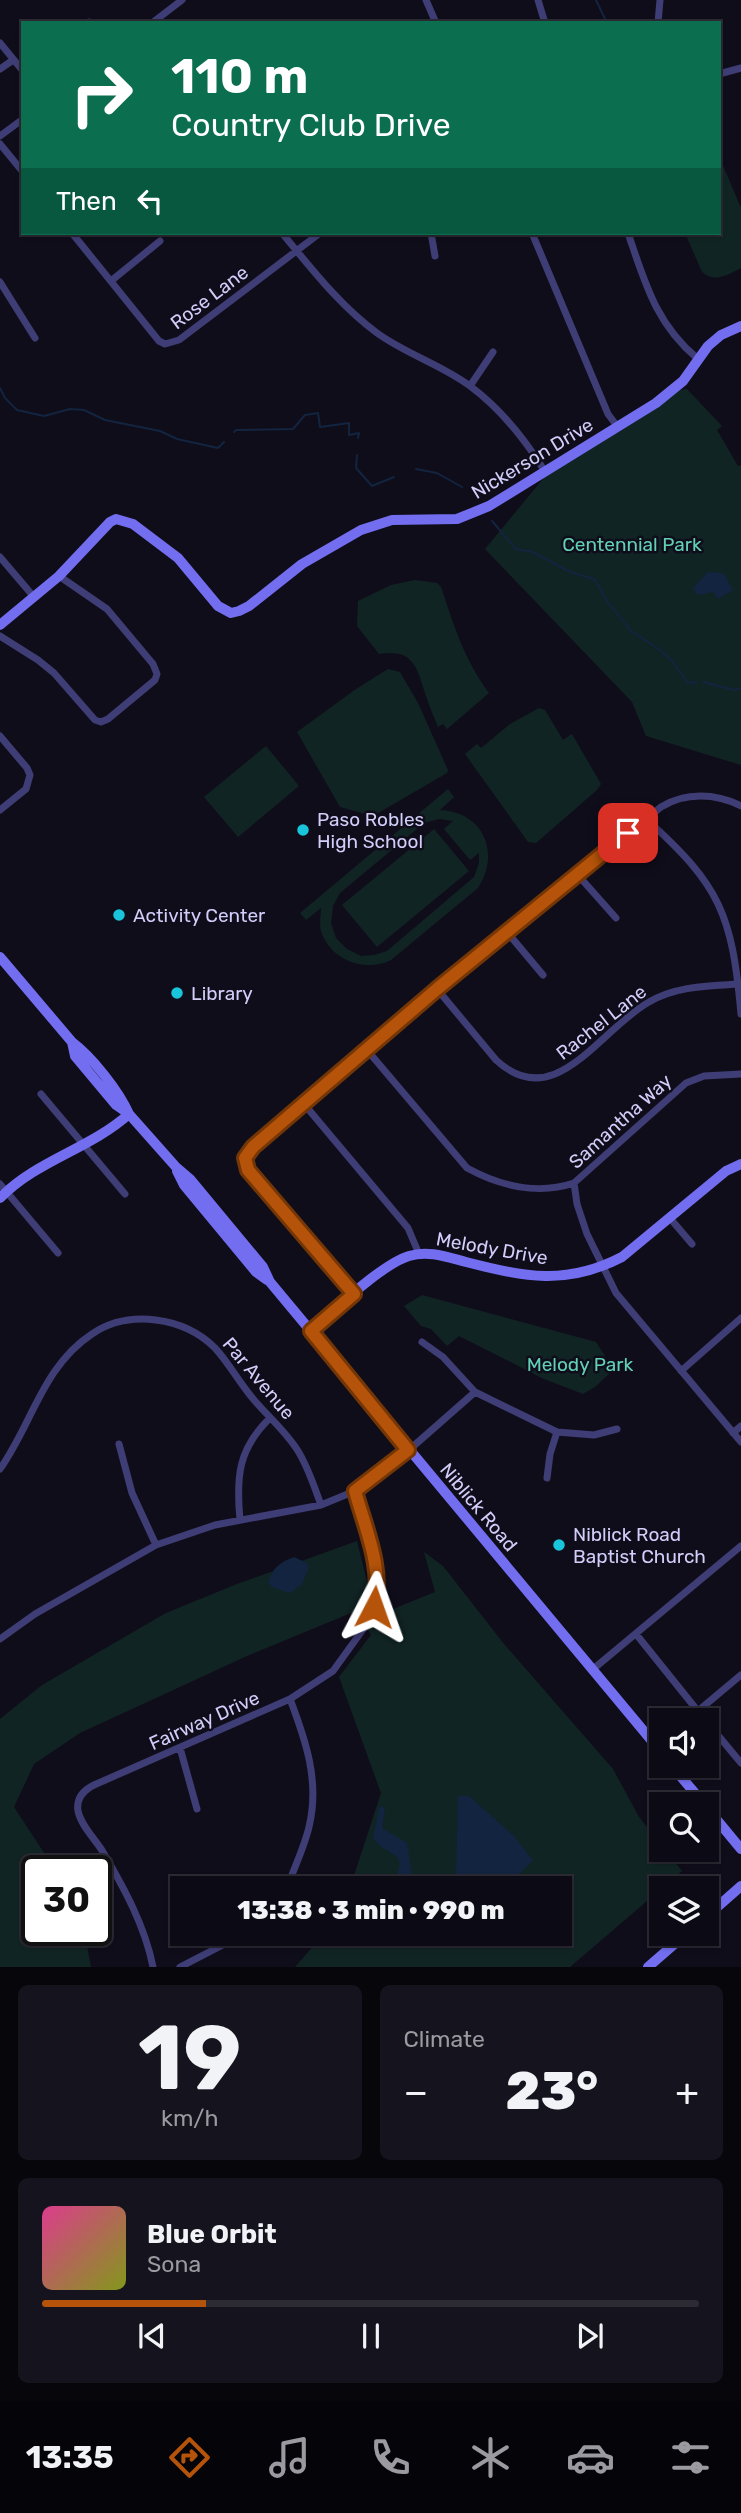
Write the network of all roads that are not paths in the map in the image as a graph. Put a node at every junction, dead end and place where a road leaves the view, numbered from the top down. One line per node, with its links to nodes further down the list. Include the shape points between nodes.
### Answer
1 (426, 0): 6 (street)
2 (538, 0): 7 (street)
3 (660, 0): 8 (street)
4 (177, 2): 5 (street)
5 (154, 21)
6 (435, 21)
7 (544, 21)
8 (658, 21)
9 (0, 43): 10 (street)
10 (13, 60): 12 (street); 13 (street)
11 (741, 68): 14 (street)
12 (0, 69)
13 (21, 69)
14 (721, 73)
15 (21, 120): 16 (street)
16 (0, 136)
17 (0, 144): 18 (street)
18 (21, 170)
19 (74, 235): 28 (street, Rose Lane)
20 (284, 235): 26 (street)
21 (317, 235): 26 (street, Rose Lane)
22 (431, 235): 27 (street)
23 (533, 235): 35 (street)
24 (629, 235): 33 (street, via 659,313 678,342)
25 (160, 241): 28 (street)
26 (296, 249): 28 (street, Rose Lane, via 173,344 159,341); 34 (street, via 356,317 394,345)
27 (435, 256)
28 (111, 281)
29 (0, 282): 31 (street)
30 (741, 326): 33 (street, Nickerson Drive, via 721,335)
31 (35, 338)
32 (493, 352): 34 (street)
33 (698, 359): 35 (street, Nickerson Drive, via 673,390)
34 (470, 386): 36 (street, via 516,430)
35 (617, 426): 36 (street, Nickerson Drive)
36 (544, 470): 38 (street, Nickerson Drive, via 469,516 392,520 361,530 302,564 249,606 231,613 218,606 178,558 133,524 116,519)
37 (0, 557): 39 (street)
38 (59, 576): 39 (street); 41 (street, via 107,609 153,664 155,681 108,719 94,720 54,673)
39 (34, 597): 40 (street)
40 (0, 625)
41 (0, 636)
42 (0, 736): 44 (street, via 30,775 26,789)
43 (741, 806): 45 (street, via 712,796 688,797 670,802)
44 (0, 810)
45 (646, 819): 46 (street); 51 (street, via 693,863 713,891 729,928)
46 (577, 874): 47 (street); 48 (street)
47 (616, 918)
48 (507, 932): 50 (street); 52 (street)
49 (0, 957): 58 (street, Niblick Road, via 82,1050)
50 (543, 975)
51 (738, 984): 52 (street, Rachel Lane, via 685,988 649,1001 569,1067 545,1079 519,1077 507,1070); 53 (street)
52 (437, 989): 54 (street)
53 (741, 1014)
54 (367, 1050): 57 (street); 61 (street, Samantha Way, via 467,1168 525,1188 555,1189)
55 (741, 1074): 61 (street, Samantha Way, via 704,1076 686,1083)
56 (41, 1094): 59 (street)
57 (304, 1104): 67 (street, via 408,1228); 69 (street, via 248,1152 246,1164)
58 (129, 1114): 59 (street); 71 (street, Niblick Road, via 190,1179)
59 (84, 1145): 62 (street); 63 (street)
60 (741, 1164): 64 (street, Melody Drive)
61 (574, 1183): 68 (street, via 580,1214)
62 (2, 1191): 66 (street)
63 (125, 1194)
64 (669, 1217): 65 (street); 68 (street, Melody Drive, via 622,1257)
65 (692, 1244)
66 (58, 1253)
67 (419, 1254): 68 (street, Melody Drive, via 532,1276 558,1277); 69 (street, Melody Drive, via 407,1256)
68 (602, 1267): 73 (street, via 616,1293)
69 (354, 1294): 71 (street, Melody Drive)
70 (741, 1318): 73 (street)
71 (311, 1331): 82 (street, Niblick Road)
72 (422, 1342): 74 (street)
73 (681, 1371): 79 (street)
74 (475, 1392): 78 (street); 82 (street)
75 (270, 1418): 83 (street, Par Avenue, via 201,1336 166,1321 120,1322 92,1333 52,1374); 86 (street, Par Avenue, via 298,1450); 87 (street, via 245,1449 239,1468)
76 (741, 1426): 79 (street)
77 (617, 1429): 78 (street, via 594,1435)
78 (557, 1432): 84 (street)
79 (733, 1433): 80 (street)
80 (741, 1442)
81 (120, 1444): 88 (street, via 132,1493)
82 (408, 1450): 85 (street); 92 (street, Niblick Road)
83 (0, 1469)
84 (547, 1478)
85 (355, 1491): 86 (street); 94 (street, Fairway Drive, via 376,1569 374,1607 333,1671)
86 (321, 1505): 87 (street)
87 (240, 1520): 88 (street)
88 (156, 1545): 91 (street)
89 (741, 1546): 90 (street)
90 (636, 1634): 92 (street); 95 (street)
91 (0, 1639)
92 (592, 1670): 98 (street, Niblick Road)
93 (741, 1675): 96 (street)
94 (290, 1699): 99 (street, Fairway Drive); 106 (street, via 306,1741 313,1779 310,1824)
95 (696, 1708)
96 (702, 1708)
97 (719, 1737): 100 (street)
98 (649, 1738)
99 (180, 1748): 103 (street); 111 (street, Fairway Drive, via 94,1785 79,1800 79,1814 134,1909)
100 (741, 1763)
101 (682, 1778): 102 (street)
102 (694, 1792)
103 (197, 1809)
104 (719, 1822): 105 (street)
105 (741, 1849)
106 (290, 1876)
107 (741, 1886): 108 (street)
108 (719, 1905)
109 (221, 1946): 112 (street)
110 (672, 1946): 113 (street)
111 (153, 1967)
112 (180, 1967)
113 (648, 1967)

